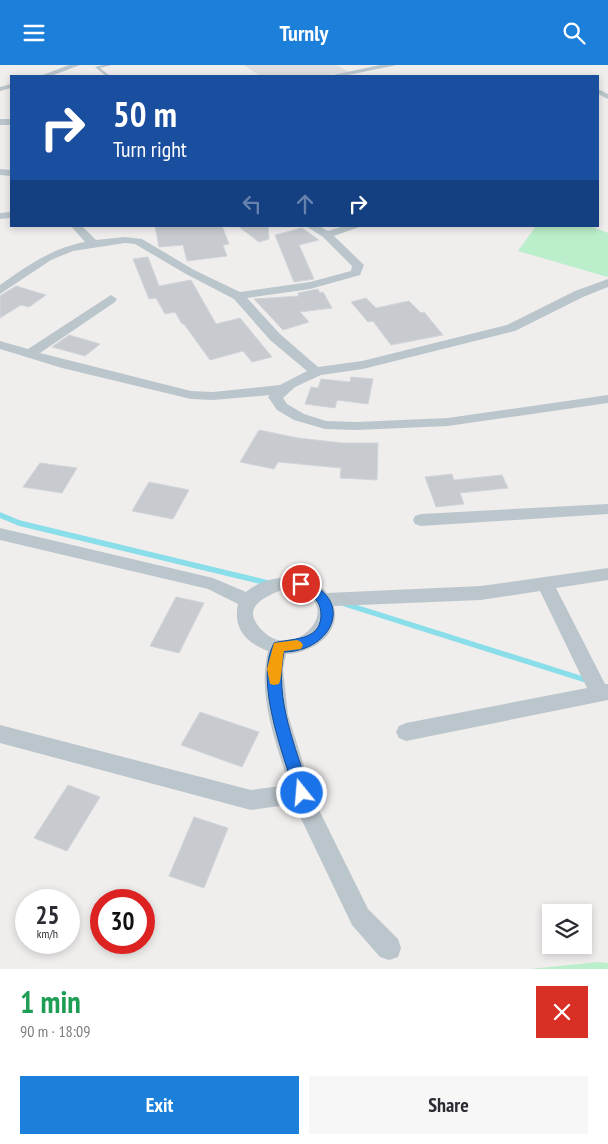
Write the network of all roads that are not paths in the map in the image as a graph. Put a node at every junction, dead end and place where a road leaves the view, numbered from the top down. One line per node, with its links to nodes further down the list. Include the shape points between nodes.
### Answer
1 (76, 65): 5 (street)
2 (110, 65): 6 (lane, via 97,67)
3 (393, 65): 4 (street)
4 (367, 71): 7 (street); 8 (street)
5 (47, 75)
6 (107, 75)
7 (339, 75)
8 (382, 75)
9 (77, 227): 13 (street)
10 (314, 227): 12 (street)
11 (354, 227): 12 (street)
12 (327, 235): 16 (street, via 358,265 356,273 310,285)
13 (93, 244): 15 (street, via 47,258); 16 (street, via 138,241)
14 (608, 283): 20 (street, via 511,328 363,365)
15 (0, 290)
16 (238, 296): 20 (street, via 275,337)
17 (111, 299): 19 (street)
18 (0, 345): 19 (street)
19 (30, 354): 21 (street, via 191,395)
20 (316, 372): 21 (street)
21 (284, 389): 22 (street, via 275,397 282,407 300,417 325,425 356,426 448,422)
22 (608, 399)
23 (608, 509): 24 (street)
24 (422, 520)
25 (0, 534): 29 (street, via 213,584)
26 (608, 574): 27 (street)
27 (545, 583): 28 (street, via 481,593); 31 (street)
28 (323, 600): 29 (street, via 301,584 285,583 257,591); 30 (street, via 327,619 320,633 305,643)
29 (248, 601): 30 (street, via 244,612 245,624 252,635)
30 (278, 647): 34 (street, via 273,669 278,715)
31 (604, 693): 32 (street)
32 (406, 733)
33 (0, 734): 34 (street, via 251,799)
34 (302, 793): 35 (street, via 360,917)
35 (389, 948)

